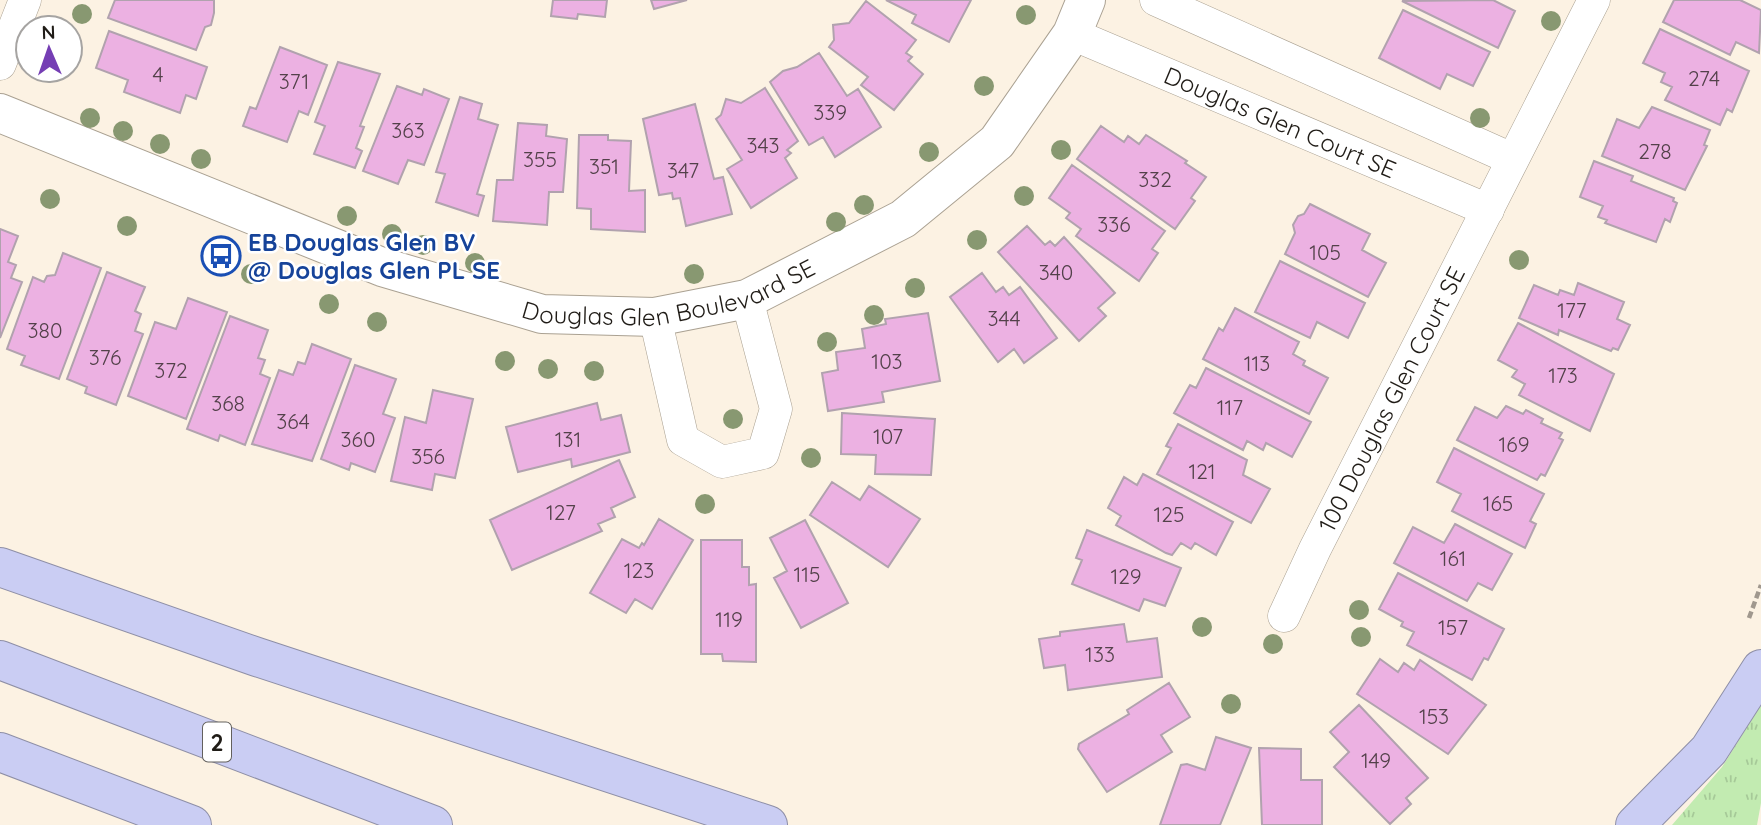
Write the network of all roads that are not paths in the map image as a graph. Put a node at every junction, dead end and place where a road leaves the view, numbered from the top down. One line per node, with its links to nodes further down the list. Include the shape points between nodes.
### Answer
1 (25, 0): 5 (street)
2 (1156, 0): 7 (street)
3 (1594, 0): 7 (street, 100 Douglas Glen Court SE)
4 (1079, 17): 7 (street, Douglas Glen Court SE); 8 (street, Douglas Glen Boulevard SE, via 997,142 903,219)
5 (0, 64)
6 (0, 113): 9 (street, Douglas Glen Boulevard SE, via 382,267 542,314)
7 (1500, 184): 11 (street, 100 Douglas Glen Court SE)
8 (747, 299): 9 (street, Douglas Glen Boulevard SE); 9 (street, via 776,409 762,453 722,462 683,440)
9 (655, 317)
10 (0, 566): 12 (highway)
11 (1284, 616)
12 (257, 657): 18 (highway); 19 (highway)
13 (0, 660): 17 (highway, 2)
14 (1761, 669): 20 (highway, via 1709,751)
15 (0, 752): 16 (highway)
16 (192, 825)
17 (433, 825)
18 (683, 825)
19 (768, 825)
20 (1635, 825)

